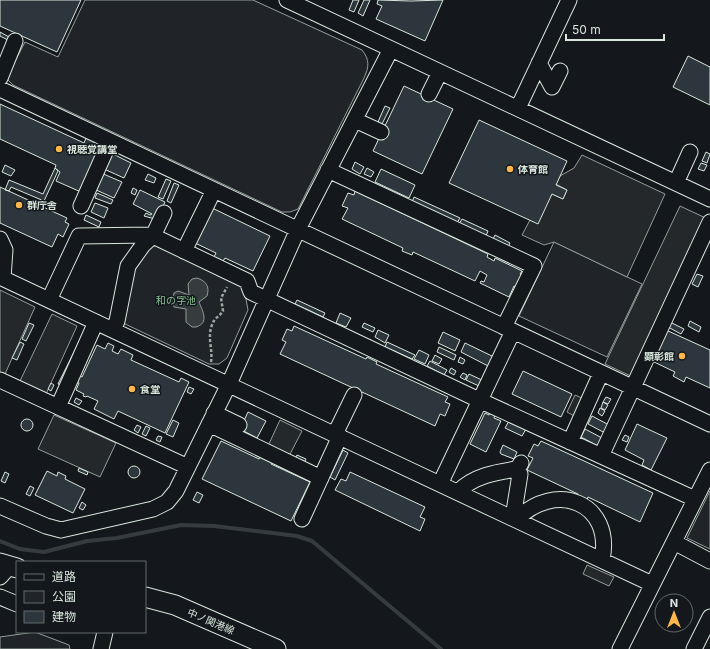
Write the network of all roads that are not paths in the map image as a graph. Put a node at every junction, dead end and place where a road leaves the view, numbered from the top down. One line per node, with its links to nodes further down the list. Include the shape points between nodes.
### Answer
1 (286, 0): 4 (street)
2 (569, 0): 5 (street)
3 (16, 41): 8 (street)
4 (392, 49): 7 (street); 12 (street)
5 (539, 63): 6 (street, via 552,87); 11 (street)
6 (560, 71)
7 (440, 72): 10 (street); 11 (street)
8 (0, 78)
9 (0, 89): 14 (street)
10 (429, 94)
11 (518, 108): 17 (street)
12 (355, 120): 13 (street); 16 (street)
13 (381, 132)
14 (110, 141): 18 (street); 20 (street)
15 (690, 152): 17 (street)
16 (328, 170): 23 (street); 31 (street, via 534,266)
17 (676, 183): 19 (street)
18 (214, 190): 23 (street); 26 (street)
19 (710, 199)
20 (81, 206)
21 (164, 214): 24 (street)
22 (710, 222): 36 (street)
23 (298, 229): 29 (street); 31 (street)
24 (153, 236): 26 (street); 28 (street, via 79,236); 32 (street, via 128,266)
25 (0, 239): 27 (street, via 5,250)
26 (184, 251): 29 (street, via 247,281 251,292)
27 (1, 278): 28 (street)
28 (49, 300): 30 (street)
29 (266, 300): 35 (street); 38 (street)
30 (96, 322): 32 (street); 39 (street)
31 (509, 329): 33 (street); 38 (street)
32 (113, 330): 35 (street)
33 (601, 372): 36 (street); 44 (street)
34 (0, 380): 39 (street)
35 (229, 384): 40 (street); 43 (street)
36 (634, 388): 41 (street); 45 (street)
37 (354, 395): 43 (street)
38 (478, 400): 44 (street); 49 (street)
39 (58, 407): 46 (street)
40 (212, 419): 42 (street); 46 (street); 48 (street)
41 (710, 424)
42 (239, 425)
43 (338, 435): 48 (street); 49 (street)
44 (570, 442): 45 (street)
45 (601, 456): 51 (street)
46 (188, 467): 52 (street, via 176,491 167,502 153,509 75,528 60,530 46,526)
47 (710, 470): 51 (street)
48 (321, 478): 53 (street)
49 (440, 484): 50 (street)
50 (458, 492): 54 (street); 54 (street, via 471,481 519,466)
51 (695, 499): 55 (street)
52 (0, 506)
53 (302, 518)
54 (514, 519): 56 (street); 56 (street, via 536,505 570,499 586,507 602,531 605,546)
55 (674, 542): 57 (street); 58 (street)
56 (602, 560): 58 (street)
57 (710, 561)
58 (652, 584): 67 (street)
59 (146, 597): 66 (main road, 中ノ関港線, via 175,605)
60 (0, 598): 61 (street)
61 (16, 604)
62 (710, 617): 64 (street)
63 (106, 633): 65 (street)
64 (700, 647)
65 (101, 649)
66 (276, 649)
67 (620, 649)

